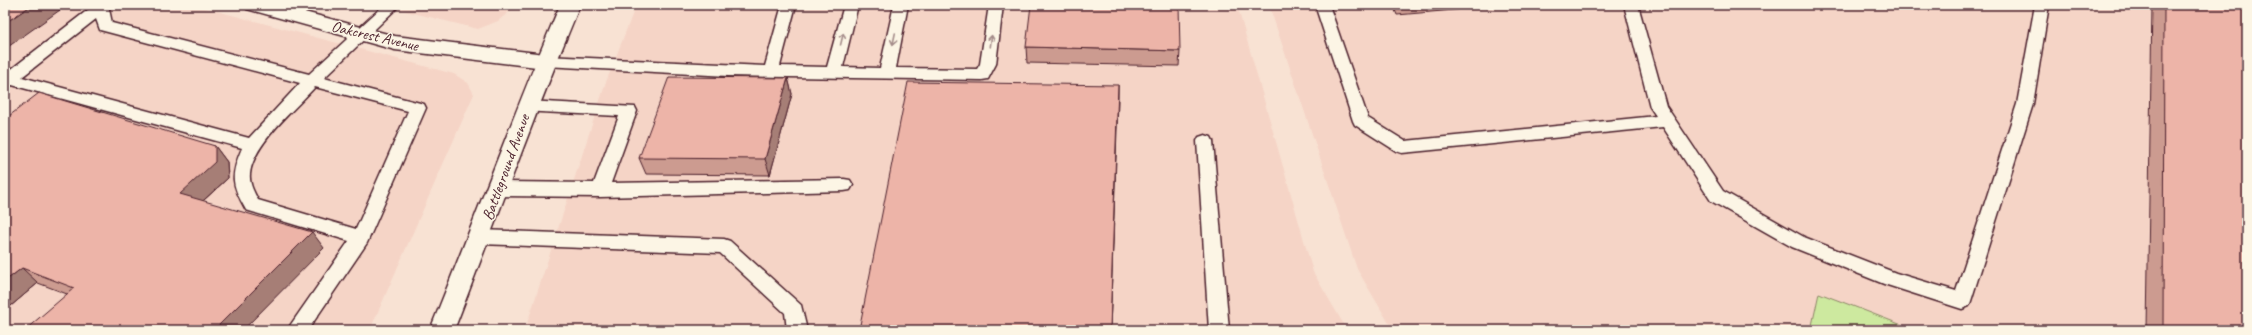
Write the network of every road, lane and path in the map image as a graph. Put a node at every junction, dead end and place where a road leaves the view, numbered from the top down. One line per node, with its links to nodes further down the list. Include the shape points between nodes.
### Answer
1 (254, 5): 12 (main road, Oakcrest Avenue)
2 (393, 5): 12 (lane)
3 (570, 5): 13 (main road, Battleground Avenue)
4 (789, 5): 14 (lane)
5 (851, 5): 15 (lane, one-way to 5)
6 (901, 5): 16 (lane, one-way to 16)
7 (996, 5): 16 (lane, one-way to 7, via 982,75 988,64)
8 (1322, 5): 20 (lane, via 1361,121 1402,147)
9 (1631, 5): 20 (lane, via 1658,107)
10 (2042, 5): 20 (lane, via 2025,104 1962,301 1891,279 1798,242 1717,196)
11 (100, 6): 17 (lane); 18 (lane, via 105,26)
12 (360, 34): 13 (main road, Oakcrest Avenue, via 395,43); 18 (lane)
13 (546, 61): 14 (lane); 19 (main road, Battleground Avenue)
14 (771, 72): 15 (lane)
15 (833, 74): 16 (lane)
16 (887, 74)
17 (7, 80): 22 (lane)
18 (312, 80): 22 (lane); 27 (lane, via 418,108)
19 (527, 107): 24 (main road, Battleground Avenue); 25 (lane, via 629,111)
20 (1667, 121)
21 (1205, 141): 31 (lane)
22 (252, 145): 27 (lane, via 242,170 241,187 252,205)
23 (844, 185): 25 (lane)
24 (498, 189): 25 (lane); 26 (main road, Battleground Avenue)
25 (600, 190)
26 (479, 237): 29 (main road, Battleground Avenue); 30 (lane, via 724,246 794,310)
27 (361, 238): 28 (lane)
28 (297, 330)
29 (442, 330)
30 (797, 330)
31 (1219, 330)

